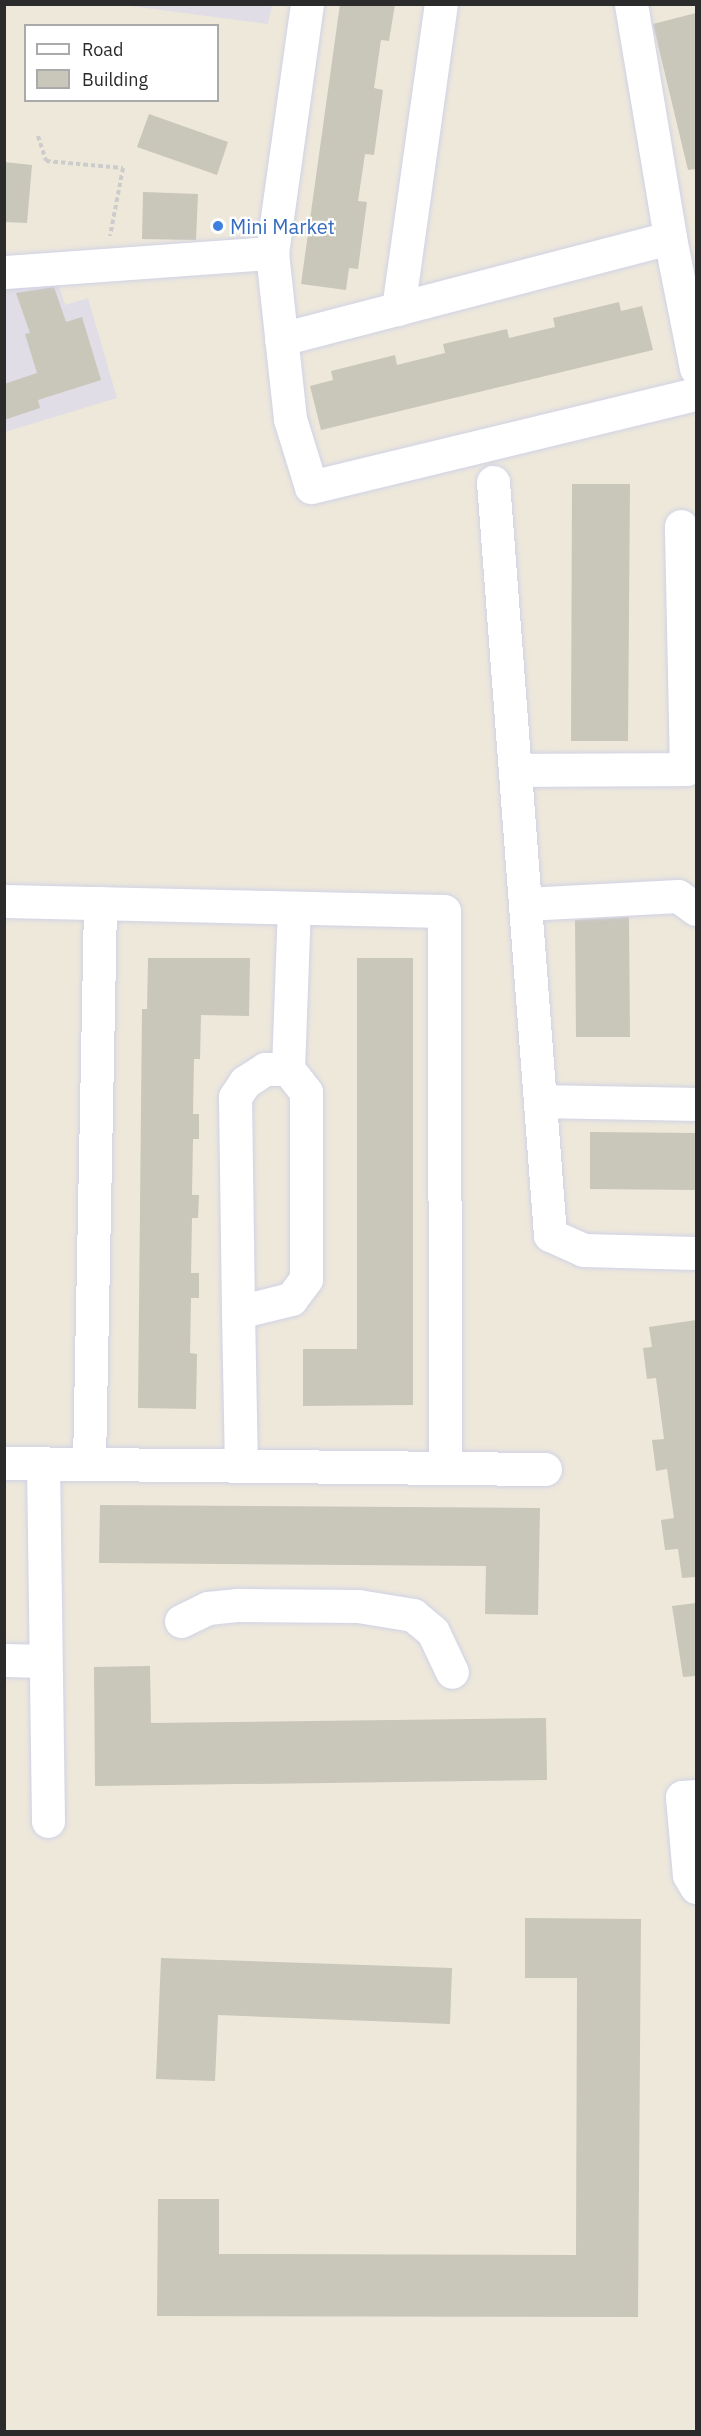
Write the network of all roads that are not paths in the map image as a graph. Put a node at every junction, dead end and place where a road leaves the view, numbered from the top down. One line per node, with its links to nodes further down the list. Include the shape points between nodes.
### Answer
1 (307, 4): 5 (street)
2 (441, 4): 7 (street)
3 (631, 4): 4 (street)
4 (670, 238): 7 (street); 9 (street)
5 (272, 253): 6 (street); 8 (street)
6 (4, 272)
7 (398, 309): 8 (street)
8 (281, 339): 10 (street, via 290,419 311,487)
9 (696, 368)
10 (696, 394)
11 (493, 482): 14 (street)
12 (681, 526): 13 (street)
13 (691, 769): 14 (street)
14 (515, 770): 17 (street)
15 (4, 901): 16 (street)
16 (100, 903): 18 (street); 27 (street)
17 (525, 904): 19 (street, via 678,896); 21 (street)
18 (294, 908): 20 (street); 29 (street, via 444,911)
19 (696, 909)
20 (288, 1069): 24 (street, via 265,1069 245,1082 235,1097); 24 (street, via 306,1092 306,1279 291,1299)
21 (540, 1101): 22 (street); 23 (street, via 550,1235 583,1250)
22 (696, 1104)
23 (696, 1253)
24 (238, 1312): 28 (street)
25 (4, 1463): 26 (street)
26 (43, 1463): 27 (street); 33 (street)
27 (89, 1463): 28 (street)
28 (241, 1465): 29 (street)
29 (445, 1468): 30 (street)
30 (545, 1469)
31 (181, 1621): 34 (street, via 207,1608 238,1605 358,1606 413,1615 433,1632)
32 (4, 1660): 33 (street)
33 (44, 1661): 36 (street)
34 (452, 1672)
35 (696, 1796): 37 (street, via 682,1797 688,1875)
36 (48, 1821)
37 (696, 1887)

